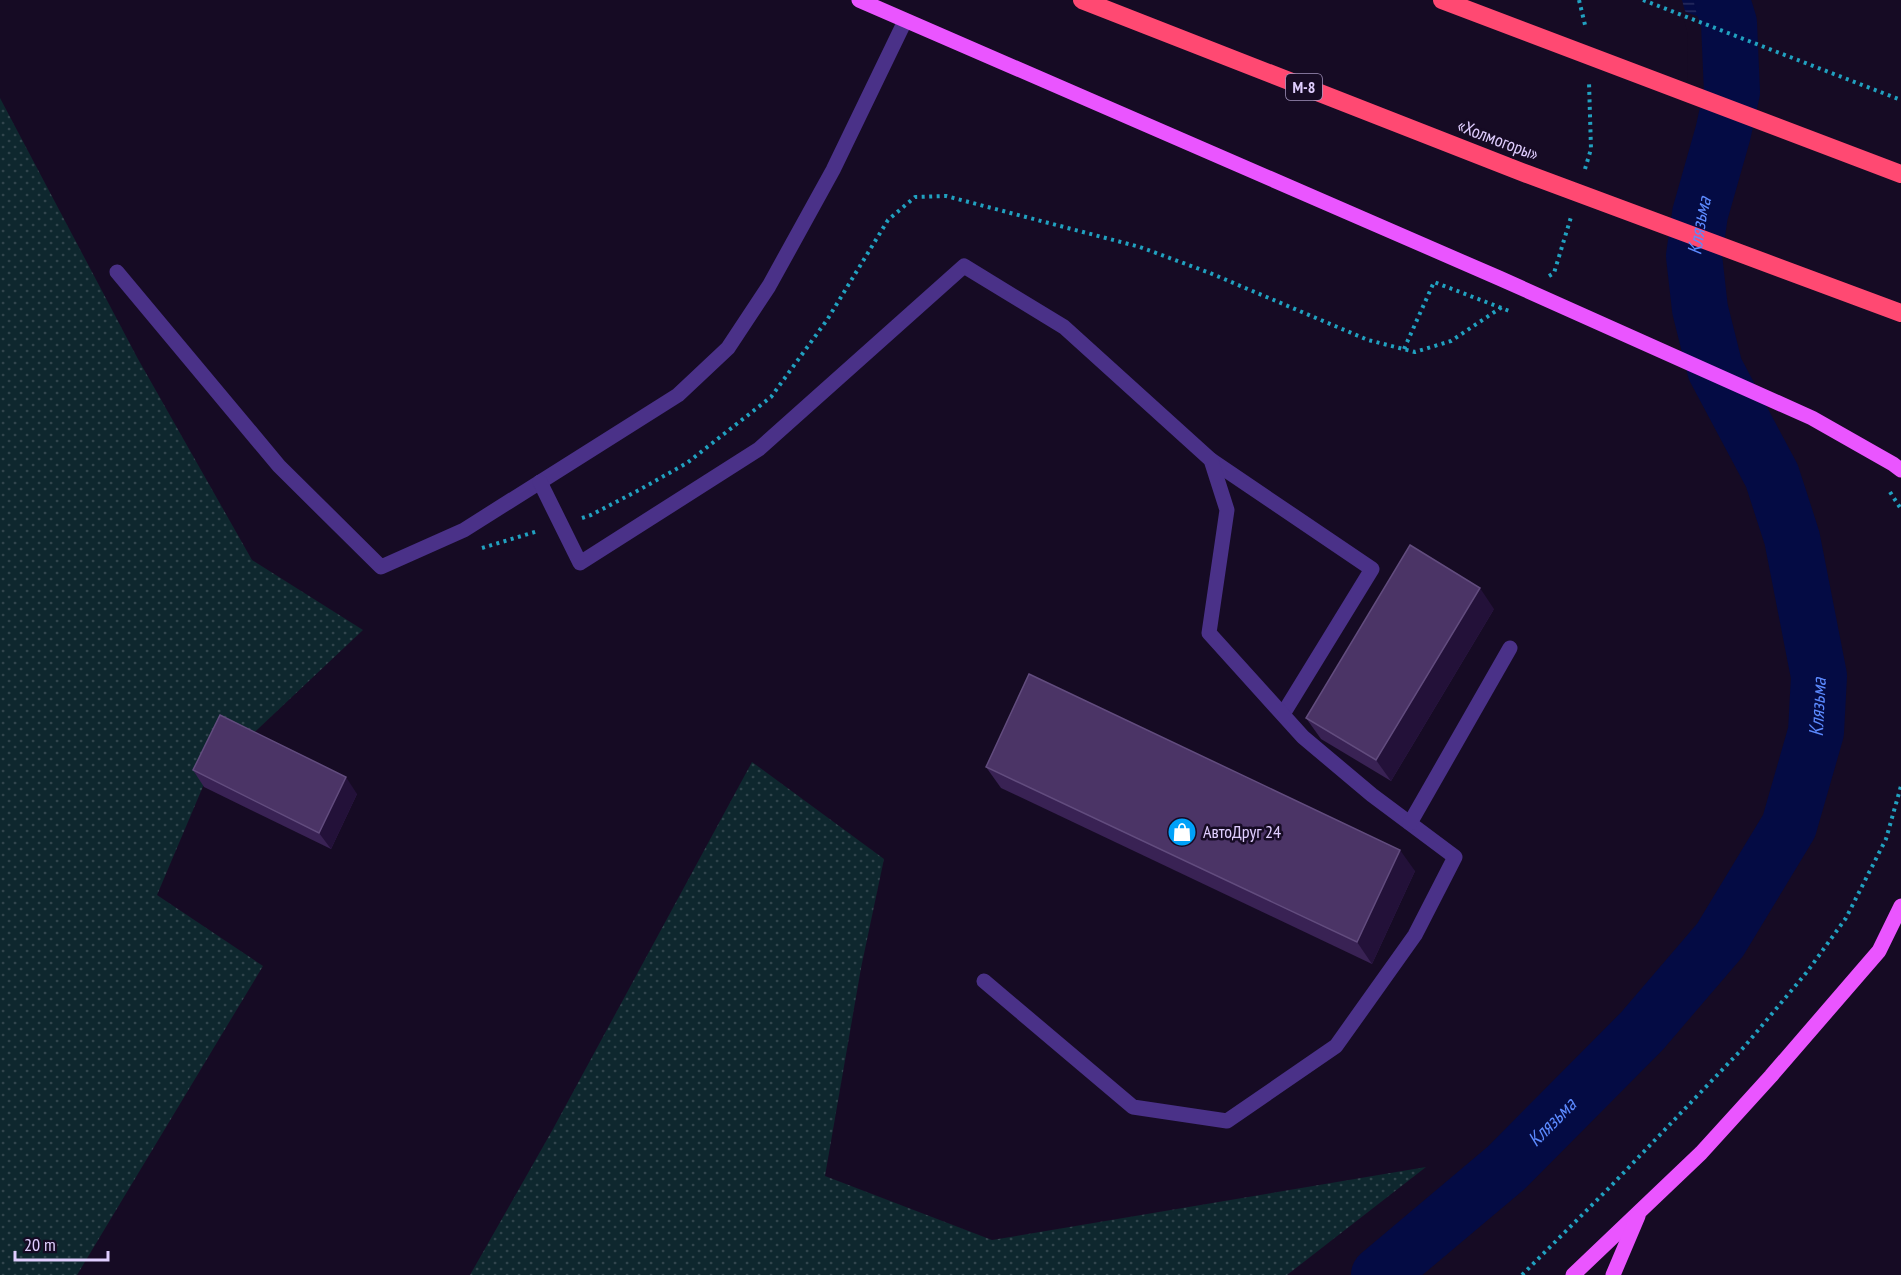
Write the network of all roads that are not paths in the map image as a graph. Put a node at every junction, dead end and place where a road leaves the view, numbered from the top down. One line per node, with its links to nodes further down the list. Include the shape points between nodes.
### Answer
1 (859, 0): 4 (main road)
2 (1082, 0): 7 (highway, «Холмогоры» / М-8, via 1527,174)
3 (1442, 0): 5 (highway)
4 (905, 21): 9 (main road, via 1500,278 1812,418); 10 (lane, via 833,170 770,286 728,348 678,395)
5 (1901, 174)
6 (117, 272): 10 (lane, via 279,466 381,567 464,530)
7 (1901, 313)
8 (1211, 460): 10 (lane, via 1064,327 964,266 759,449 580,563); 12 (lane, via 1227,510 1209,633); 12 (lane, via 1372,569)
9 (1901, 470)
10 (540, 482)
11 (1510, 648): 13 (lane)
12 (1283, 714): 13 (lane, via 1303,737)
13 (1410, 823): 15 (lane, via 1455,857 1415,934 1336,1046 1227,1121 1133,1107)
14 (1901, 906): 16 (main road, via 1879,951 1701,1153)
15 (984, 981)
16 (1640, 1210): 17 (main road); 18 (main road)
17 (1573, 1275)
18 (1613, 1275)

